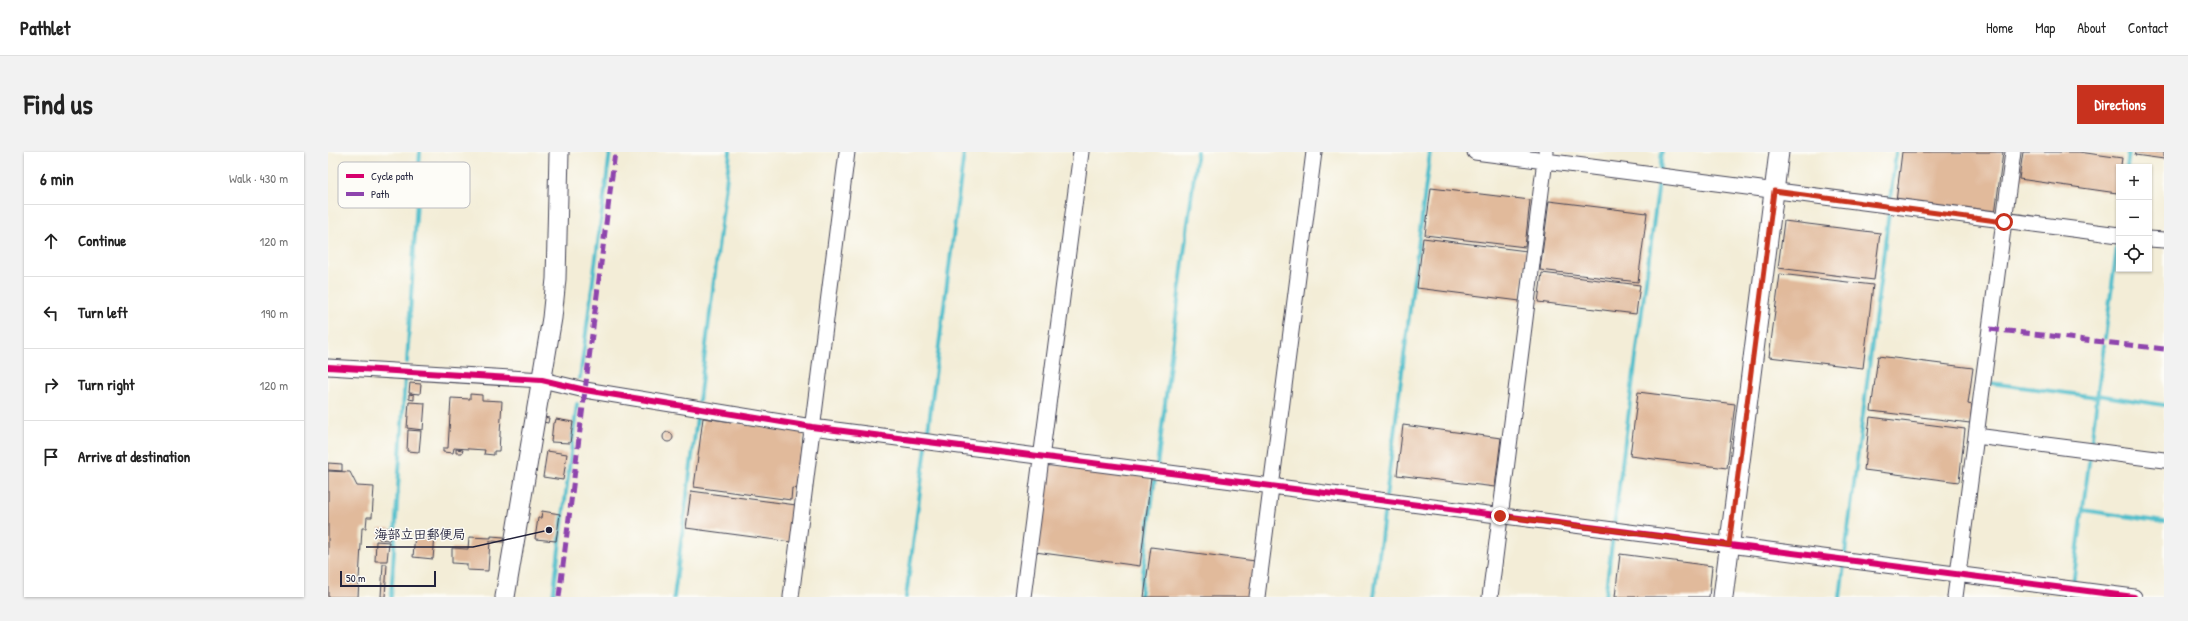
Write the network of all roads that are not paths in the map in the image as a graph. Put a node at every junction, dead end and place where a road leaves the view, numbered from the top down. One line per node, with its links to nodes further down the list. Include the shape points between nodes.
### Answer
1 (559, 152): 15 (street, via 556,279)
2 (847, 152): 16 (street)
3 (1081, 152): 18 (street)
4 (1314, 152): 20 (street)
5 (1475, 152): 8 (street)
6 (1779, 152): 9 (street)
7 (2013, 152): 10 (street)
8 (1546, 156): 9 (street); 21 (street)
9 (1774, 191): 10 (street); 22 (street)
10 (2004, 222): 11 (street); 17 (street)
11 (2116, 235)
12 (2152, 238): 13 (street)
13 (2164, 240)
14 (328, 367): 15 (street)
15 (542, 380): 16 (street, via 584,390); 24 (street)
16 (812, 427): 18 (street); 25 (street)
17 (1976, 436): 19 (street); 23 (street)
18 (1041, 458): 20 (street); 26 (street)
19 (2164, 460)
20 (1271, 486): 21 (street); 27 (street)
21 (1500, 516): 22 (street); 28 (street)
22 (1729, 545): 23 (street); 29 (street)
23 (1958, 575): 30 (street); 31 (street)
24 (506, 597)
25 (791, 597)
26 (1023, 597)
27 (1257, 597)
28 (1490, 597)
29 (1723, 597)
30 (1955, 597)
31 (2134, 597)

